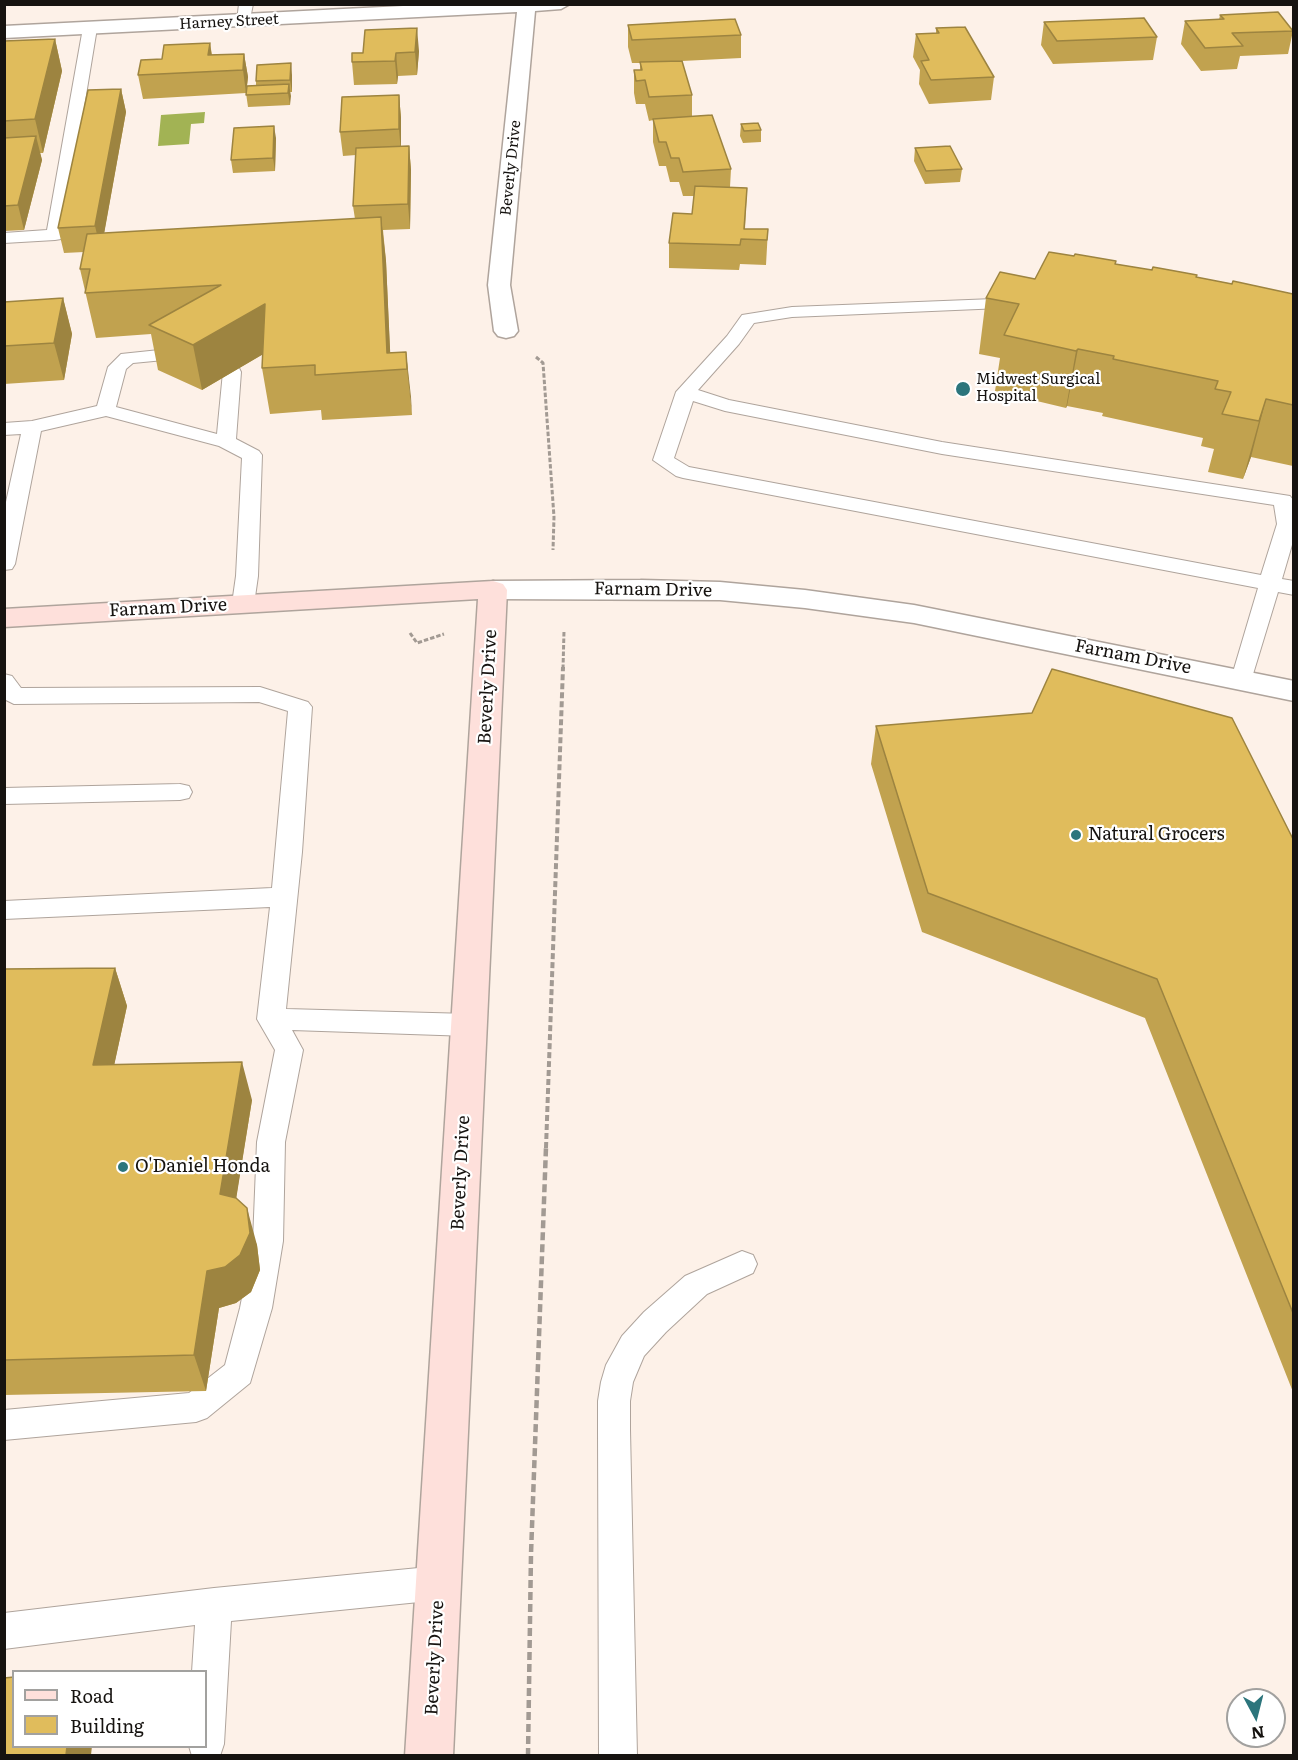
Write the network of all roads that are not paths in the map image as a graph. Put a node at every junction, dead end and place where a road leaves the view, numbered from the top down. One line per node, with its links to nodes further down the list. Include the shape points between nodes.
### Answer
1 (561, 4): 2 (street, Harney Street)
2 (527, 6): 3 (street, Harney Street); 8 (street, Beverly Drive, via 499,285)
3 (245, 13): 4 (street, Harney Street)
4 (90, 28): 5 (street, Harney Street); 6 (lane, via 55,235)
5 (4, 32)
6 (4, 238)
7 (1043, 302): 11 (lane, via 792,312 748,320)
8 (506, 331)
9 (188, 352): 12 (lane, via 128,358 117,367)
10 (232, 372): 15 (lane)
11 (686, 392): 17 (lane, via 725,405 942,448); 19 (lane, via 663,460 683,472)
12 (106, 410): 13 (lane); 15 (lane)
13 (32, 427): 14 (lane); 16 (lane)
14 (4, 429)
15 (226, 442): 22 (lane, via 252,455)
16 (11, 495): 18 (lane)
17 (1288, 501): 19 (lane, via 1287,525)
18 (4, 564)
19 (1269, 583): 20 (lane); 24 (lane)
20 (1293, 588)
21 (494, 590): 22 (main road, Farnam Drive); 24 (street, Farnam Drive, via 652,589 805,599 914,614); 32 (main road, Beverly Drive)
22 (243, 604): 23 (main road, Farnam Drive)
23 (4, 618)
24 (1242, 679): 26 (street, Farnam Drive)
25 (8, 691): 29 (lane, via 260,694 300,707)
26 (1293, 691)
27 (180, 792): 28 (lane)
28 (4, 796)
29 (284, 897): 30 (lane); 31 (lane)
30 (4, 910)
31 (271, 1019): 32 (lane); 34 (lane, via 289,1050 272,1142 268,1240 256,1308 238,1373 196,1407)
32 (469, 1025): 35 (main road, Beverly Drive)
33 (742, 1264): 40 (lane, via 696,1285 655,1322 633,1346 617,1382 614,1430)
34 (4, 1425)
35 (439, 1583): 36 (lane); 39 (main road, Beverly Drive)
36 (214, 1605): 37 (lane); 38 (lane)
37 (4, 1631)
38 (207, 1714)
39 (429, 1755)
40 (618, 1755)

